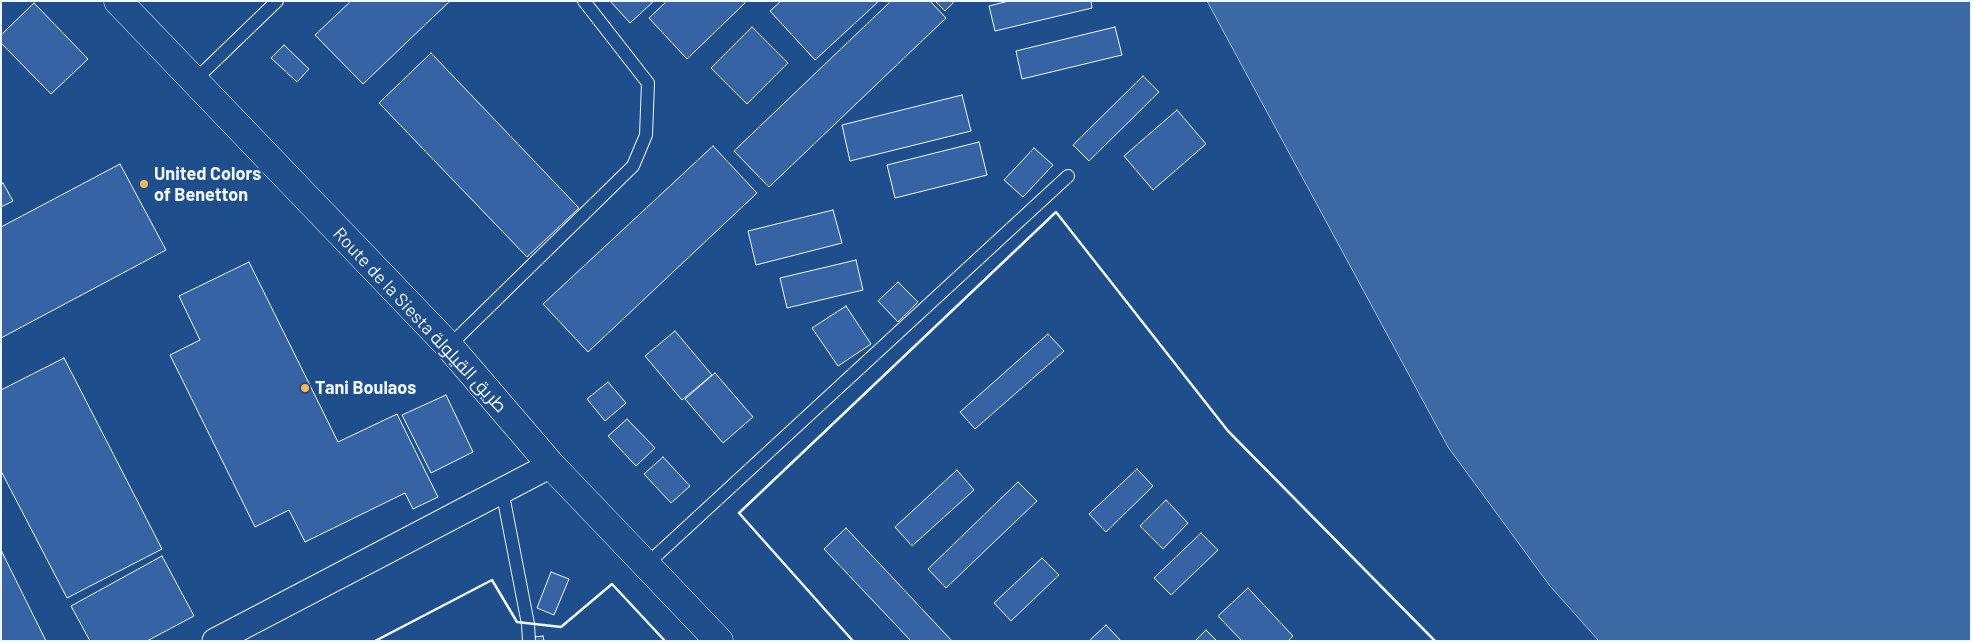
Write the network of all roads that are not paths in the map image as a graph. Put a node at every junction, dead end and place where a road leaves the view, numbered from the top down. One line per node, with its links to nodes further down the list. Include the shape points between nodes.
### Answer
1 (118, 1): 4 (main road, Route de la Siesta طريق القيلولة)
2 (277, 1): 4 (lane)
3 (584, 1): 6 (lane, via 648,83 646,135 633,166)
4 (194, 80): 6 (main road, Route de la Siesta طريق القيلولة)
5 (1068, 176): 9 (lane)
6 (448, 346): 7 (main road, Route de la Siesta طريق القيلولة)
7 (551, 465): 8 (street); 9 (main road, Route de la Siesta طريق القيلولة)
8 (502, 490): 10 (street); 11 (lane, via 528,624)
9 (646, 565): 12 (main road, Route de la Siesta طريق القيلولة)
10 (214, 641)
11 (527, 641)
12 (719, 641)

